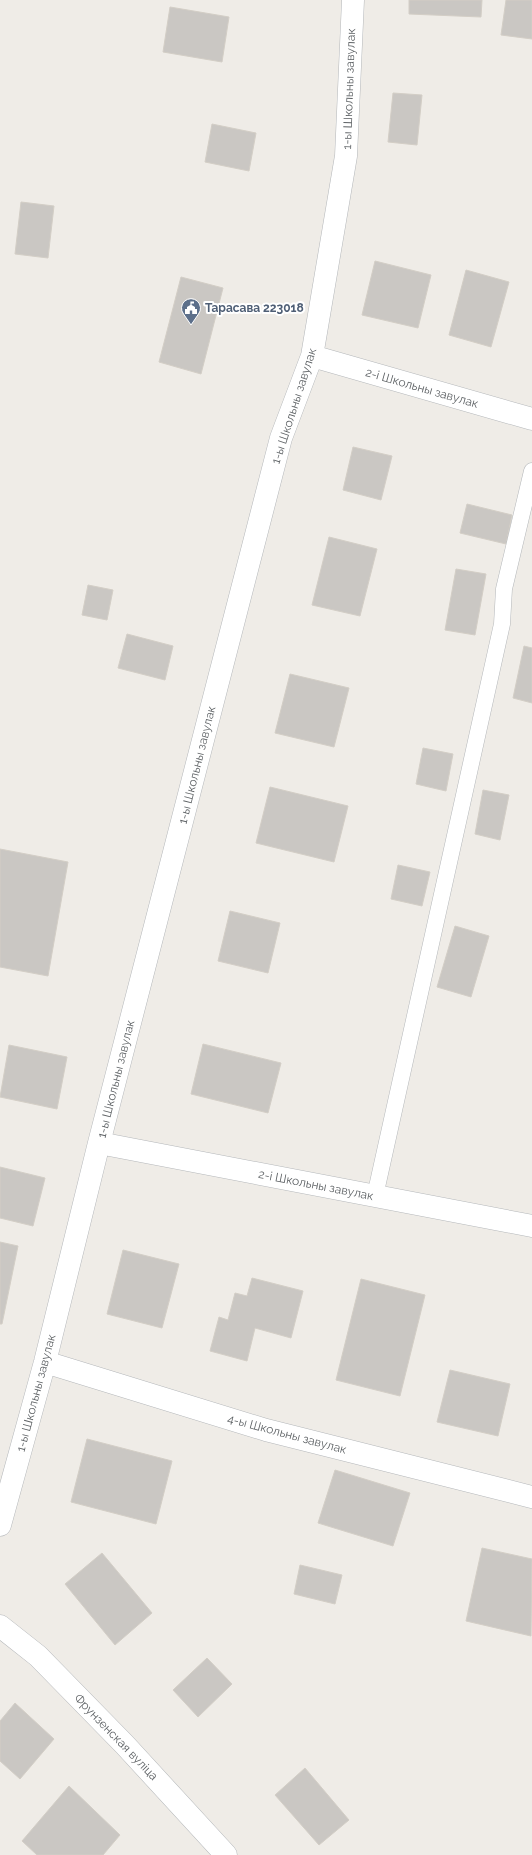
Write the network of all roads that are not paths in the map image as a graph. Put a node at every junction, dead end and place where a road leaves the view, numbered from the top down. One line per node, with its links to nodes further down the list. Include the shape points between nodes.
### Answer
1 (352, 0): 2 (street, 1-ы Школьны завулак, via 346,156)
2 (312, 356): 3 (street, 2-і Школьны завулак); 5 (street, 1-ы Школьны завулак, via 281,438)
3 (532, 419)
4 (532, 471): 6 (lane, via 504,589 502,624)
5 (99, 1143): 6 (street, 2-і Школьны завулак); 8 (street, 1-ы Школьны завулак)
6 (375, 1196): 7 (street, 2-і Школьны завулак)
7 (532, 1226)
8 (45, 1362): 9 (street, 4-ы Школьны завулак, via 266,1430); 10 (street, 1-ы Школьны завулак)
9 (532, 1497)
10 (0, 1525)
11 (0, 1626): 12 (street, Фрунзенская вуліца, via 38,1656 125,1745)
12 (226, 1855)

